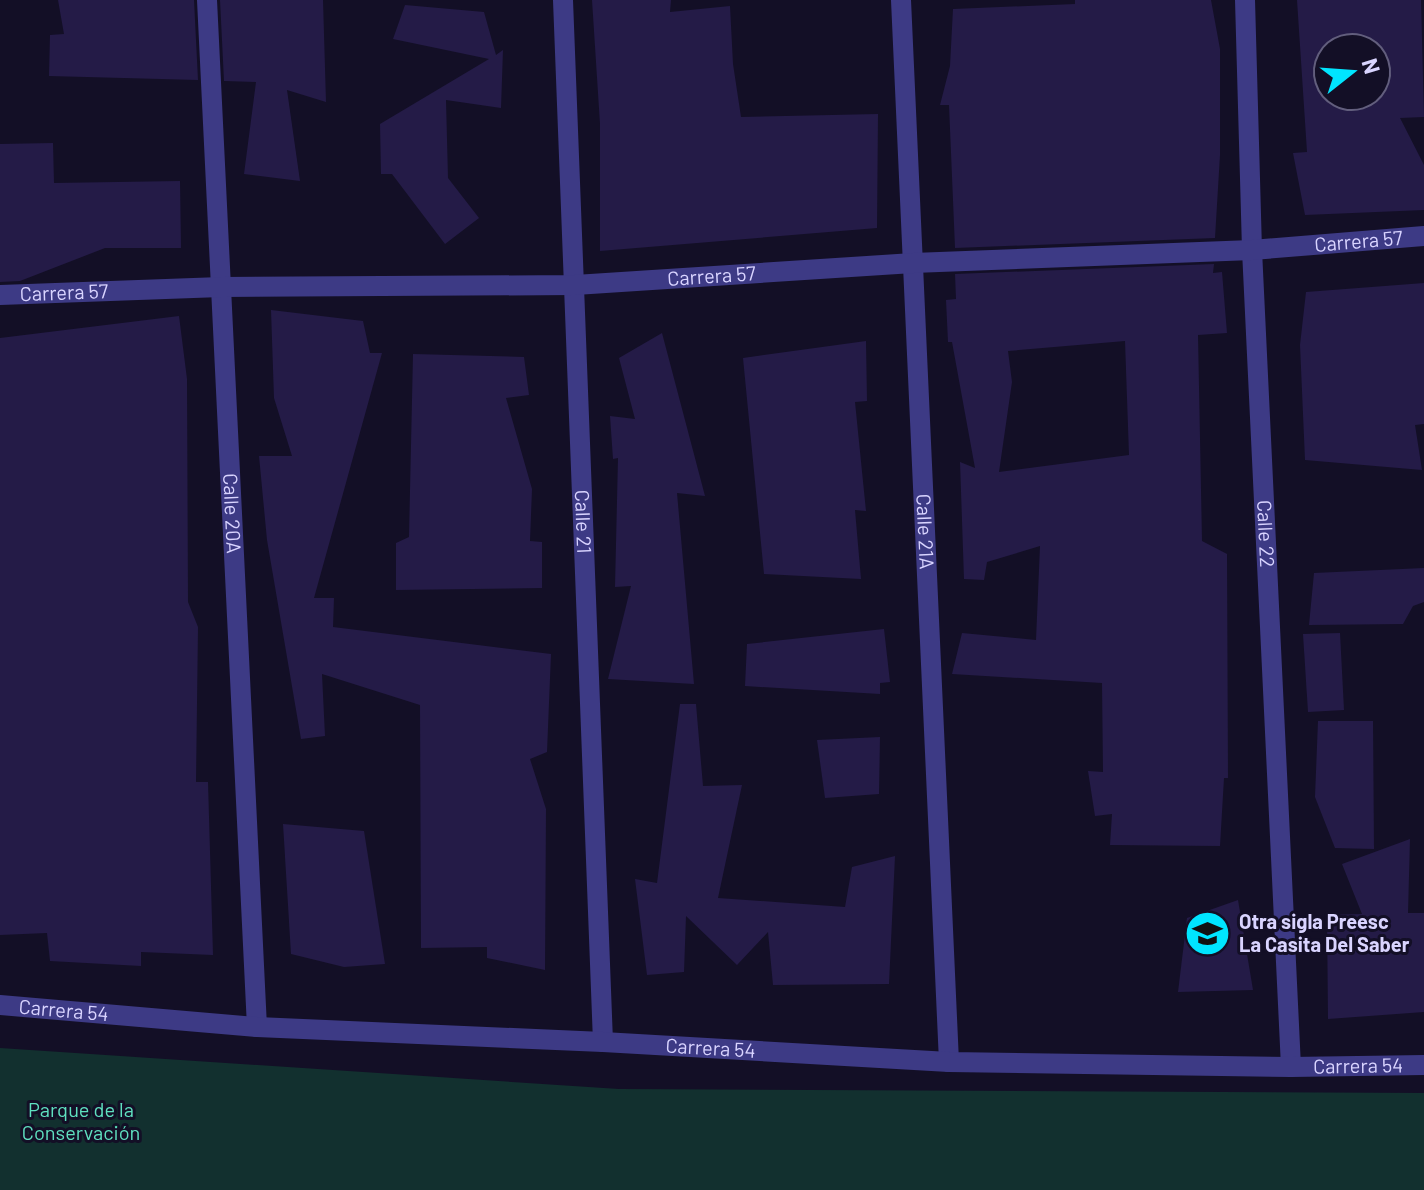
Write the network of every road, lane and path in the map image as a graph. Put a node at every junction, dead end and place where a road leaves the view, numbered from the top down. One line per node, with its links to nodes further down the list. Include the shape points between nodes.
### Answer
1 (207, 0): 9 (street, Calle 20A)
2 (563, 0): 8 (street, Calle 21)
3 (901, 0): 7 (street, Calle 21A)
4 (1245, 0): 6 (street, Calle 22)
5 (1424, 236): 6 (street, Carrera 57)
6 (1252, 250): 7 (street, Carrera 57); 16 (street, Calle 22)
7 (913, 263): 8 (street, Carrera 57); 14 (street, Calle 21A)
8 (575, 285): 9 (street, Carrera 57); 13 (street, Calle 21)
9 (221, 287): 10 (street, Carrera 57); 12 (street, Calle 20A)
10 (0, 295)
11 (0, 1005): 12 (street, Carrera 54)
12 (257, 1027): 13 (street, Carrera 54)
13 (603, 1042): 14 (street, Carrera 54)
14 (949, 1062): 16 (street, Carrera 54)
15 (1424, 1065): 16 (street, Carrera 54)
16 (1291, 1067)

